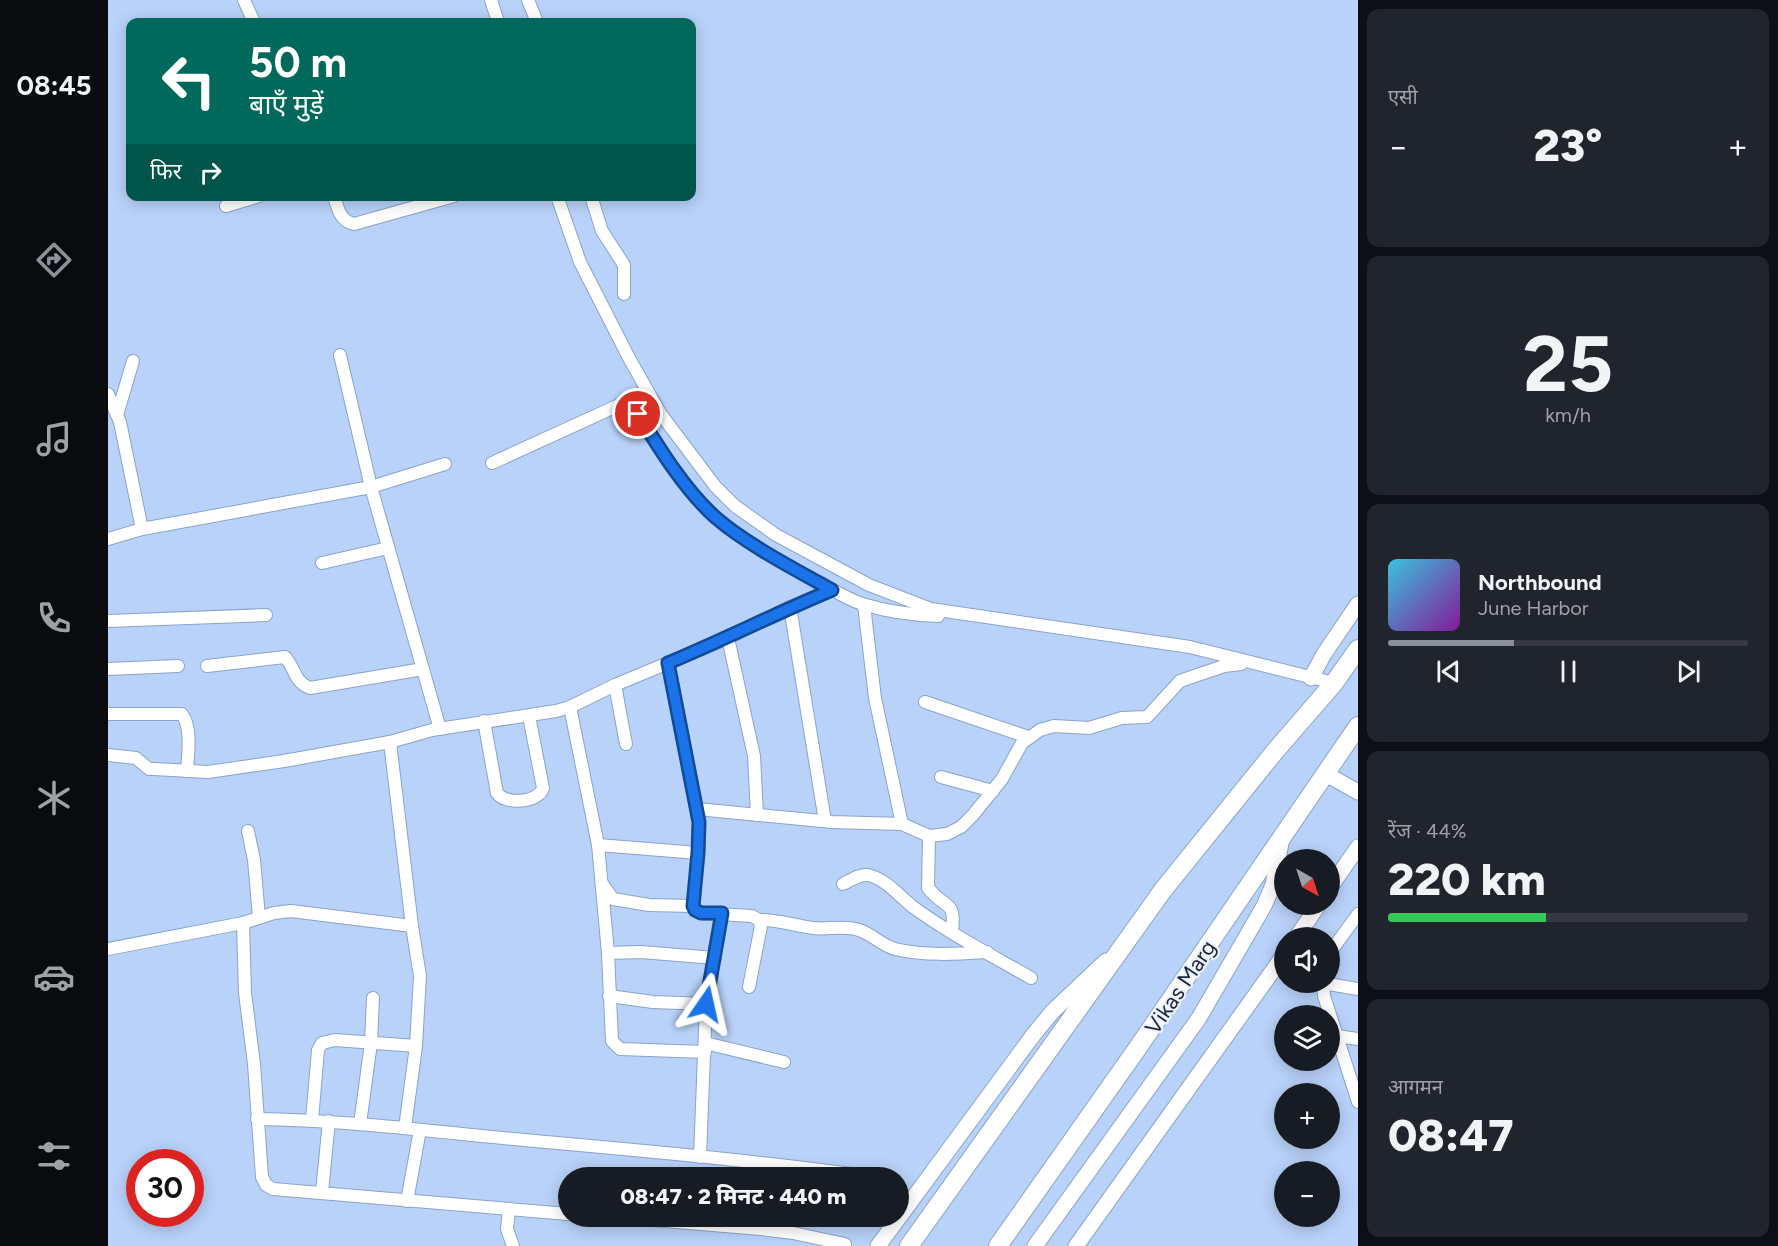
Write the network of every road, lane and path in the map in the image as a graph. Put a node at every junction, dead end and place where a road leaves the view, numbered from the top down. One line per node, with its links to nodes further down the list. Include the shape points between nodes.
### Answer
1 (244, 0): 4 (street)
2 (491, 0): 5 (street)
3 (528, 0): 6 (street)
4 (252, 18)
5 (497, 18)
6 (535, 18)
7 (242, 201): 12 (street)
8 (336, 201): 9 (street, via 340,216 354,224)
9 (436, 201)
10 (559, 201): 16 (street, via 580,262)
11 (593, 201): 13 (street, via 603,231 624,265)
12 (226, 206)
13 (624, 294)
14 (340, 355): 22 (street)
15 (133, 361): 19 (street)
16 (647, 390): 18 (street); 32 (street, via 715,486 755,522 869,585 917,605)
17 (108, 394): 19 (street)
18 (630, 400): 20 (street); 27 (street, via 655,442 715,517)
19 (117, 415): 23 (street)
20 (492, 463)
21 (445, 464): 22 (street)
22 (371, 488): 23 (street); 25 (street)
23 (142, 529): 24 (street)
24 (108, 539)
25 (388, 548): 26 (street); 41 (street)
26 (322, 563)
27 (832, 590): 29 (street); 30 (street)
28 (1358, 604): 42 (street)
29 (864, 605): 32 (street, via 910,615); 65 (street, via 875,698)
30 (790, 607): 34 (street); 64 (street)
31 (266, 615): 33 (street)
32 (987, 619): 37 (street, via 1190,647)
33 (108, 621)
34 (728, 638): 36 (street); 63 (street, via 754,756)
35 (1358, 649): 43 (main road)
36 (668, 663): 44 (street); 62 (street)
37 (1249, 663): 42 (street); 52 (street, via 1224,666 1180,681 1147,717 1122,718 1089,728 1046,727)
38 (177, 666): 40 (street)
39 (207, 666): 41 (street, via 285,657 301,684 310,688)
40 (108, 669)
41 (423, 669): 51 (street)
42 (1311, 678): 43 (street)
43 (1334, 683): 84 (main road, via 1163,890)
44 (615, 685): 46 (street); 55 (street)
45 (925, 702): 52 (street)
46 (570, 707): 48 (street); 69 (street)
47 (108, 714): 57 (street, via 182,714 189,748)
48 (529, 716): 49 (street); 49 (street, via 543,788 536,798 506,801 497,794)
49 (484, 721): 51 (street)
50 (1358, 726): 53 (main road, Vikas Marg)
51 (440, 729): 54 (street)
52 (1028, 737): 60 (street)
53 (1352, 737): 58 (main road, Vikas Marg)
54 (390, 742): 57 (street, via 208,772); 81 (street)
55 (626, 744)
56 (108, 755): 57 (street, via 136,758 154,769)
57 (187, 771)
58 (1326, 774): 61 (street); 68 (main road, Vikas Marg)
59 (941, 777): 60 (street)
60 (993, 791): 67 (street, via 961,827)
61 (1358, 792)
62 (697, 809): 63 (street); 71 (street)
63 (757, 815): 64 (street)
64 (825, 821): 65 (street)
65 (902, 824): 67 (street)
66 (248, 831): 78 (street)
67 (929, 836): 82 (street, via 928,888 952,910)
68 (1282, 838): 122 (main road, Vikas Marg); 123 (street, via 1269,896 1220,985)
69 (598, 845): 71 (street); 73 (street)
70 (1358, 847): 72 (street)
71 (698, 853): 75 (street)
72 (1340, 873)
73 (602, 884): 75 (street, via 613,899); 87 (street)
74 (843, 884): 82 (street, via 857,876 879,879)
75 (693, 906): 76 (street, via 701,913)
76 (722, 913): 79 (street); 88 (street)
77 (1358, 914): 83 (street)
78 (260, 917): 80 (street); 81 (street, via 291,911)
79 (759, 920): 86 (street, via 814,928 856,928 882,944 912,952); 92 (street)
80 (243, 923): 85 (street); 105 (street)
81 (412, 927): 101 (street, via 420,976)
82 (952, 932): 86 (street)
83 (1340, 939)
84 (1127, 941): 120 (street, via 1034,1034); 121 (main road)
85 (108, 949)
86 (987, 952): 90 (street)
87 (608, 953): 88 (street); 94 (street)
88 (715, 958): 96 (street)
89 (1274, 969): 124 (street)
90 (1030, 978)
91 (1340, 986): 93 (street)
92 (749, 987)
93 (1358, 989)
94 (609, 996): 96 (street); 102 (street, via 612,1041 620,1049)
95 (373, 998): 99 (street)
96 (706, 1004): 102 (street)
97 (1340, 1036): 98 (street)
98 (1358, 1039)
99 (371, 1043): 101 (street); 106 (street, via 322,1043 318,1050); 108 (street)
100 (1340, 1045): 104 (street)
101 (416, 1046): 109 (street)
102 (705, 1047): 103 (street); 111 (street)
103 (784, 1062)
104 (1358, 1102)
105 (257, 1119): 106 (street); 113 (street, via 262,1178 266,1185 273,1189)
106 (312, 1120): 107 (street)
107 (329, 1121): 108 (street); 113 (street)
108 (360, 1124): 109 (street)
109 (405, 1128): 110 (street)
110 (420, 1130): 111 (street); 114 (street)
111 (700, 1157): 112 (street)
112 (786, 1167)
113 (322, 1192): 114 (street)
114 (407, 1201): 115 (street)
115 (509, 1209): 116 (street); 119 (street, via 507,1229)
116 (558, 1213)
117 (736, 1227): 118 (street)
118 (845, 1244)
119 (513, 1246)
120 (878, 1246)
121 (909, 1246)
122 (998, 1246)
123 (1035, 1246)
124 (1076, 1246)

